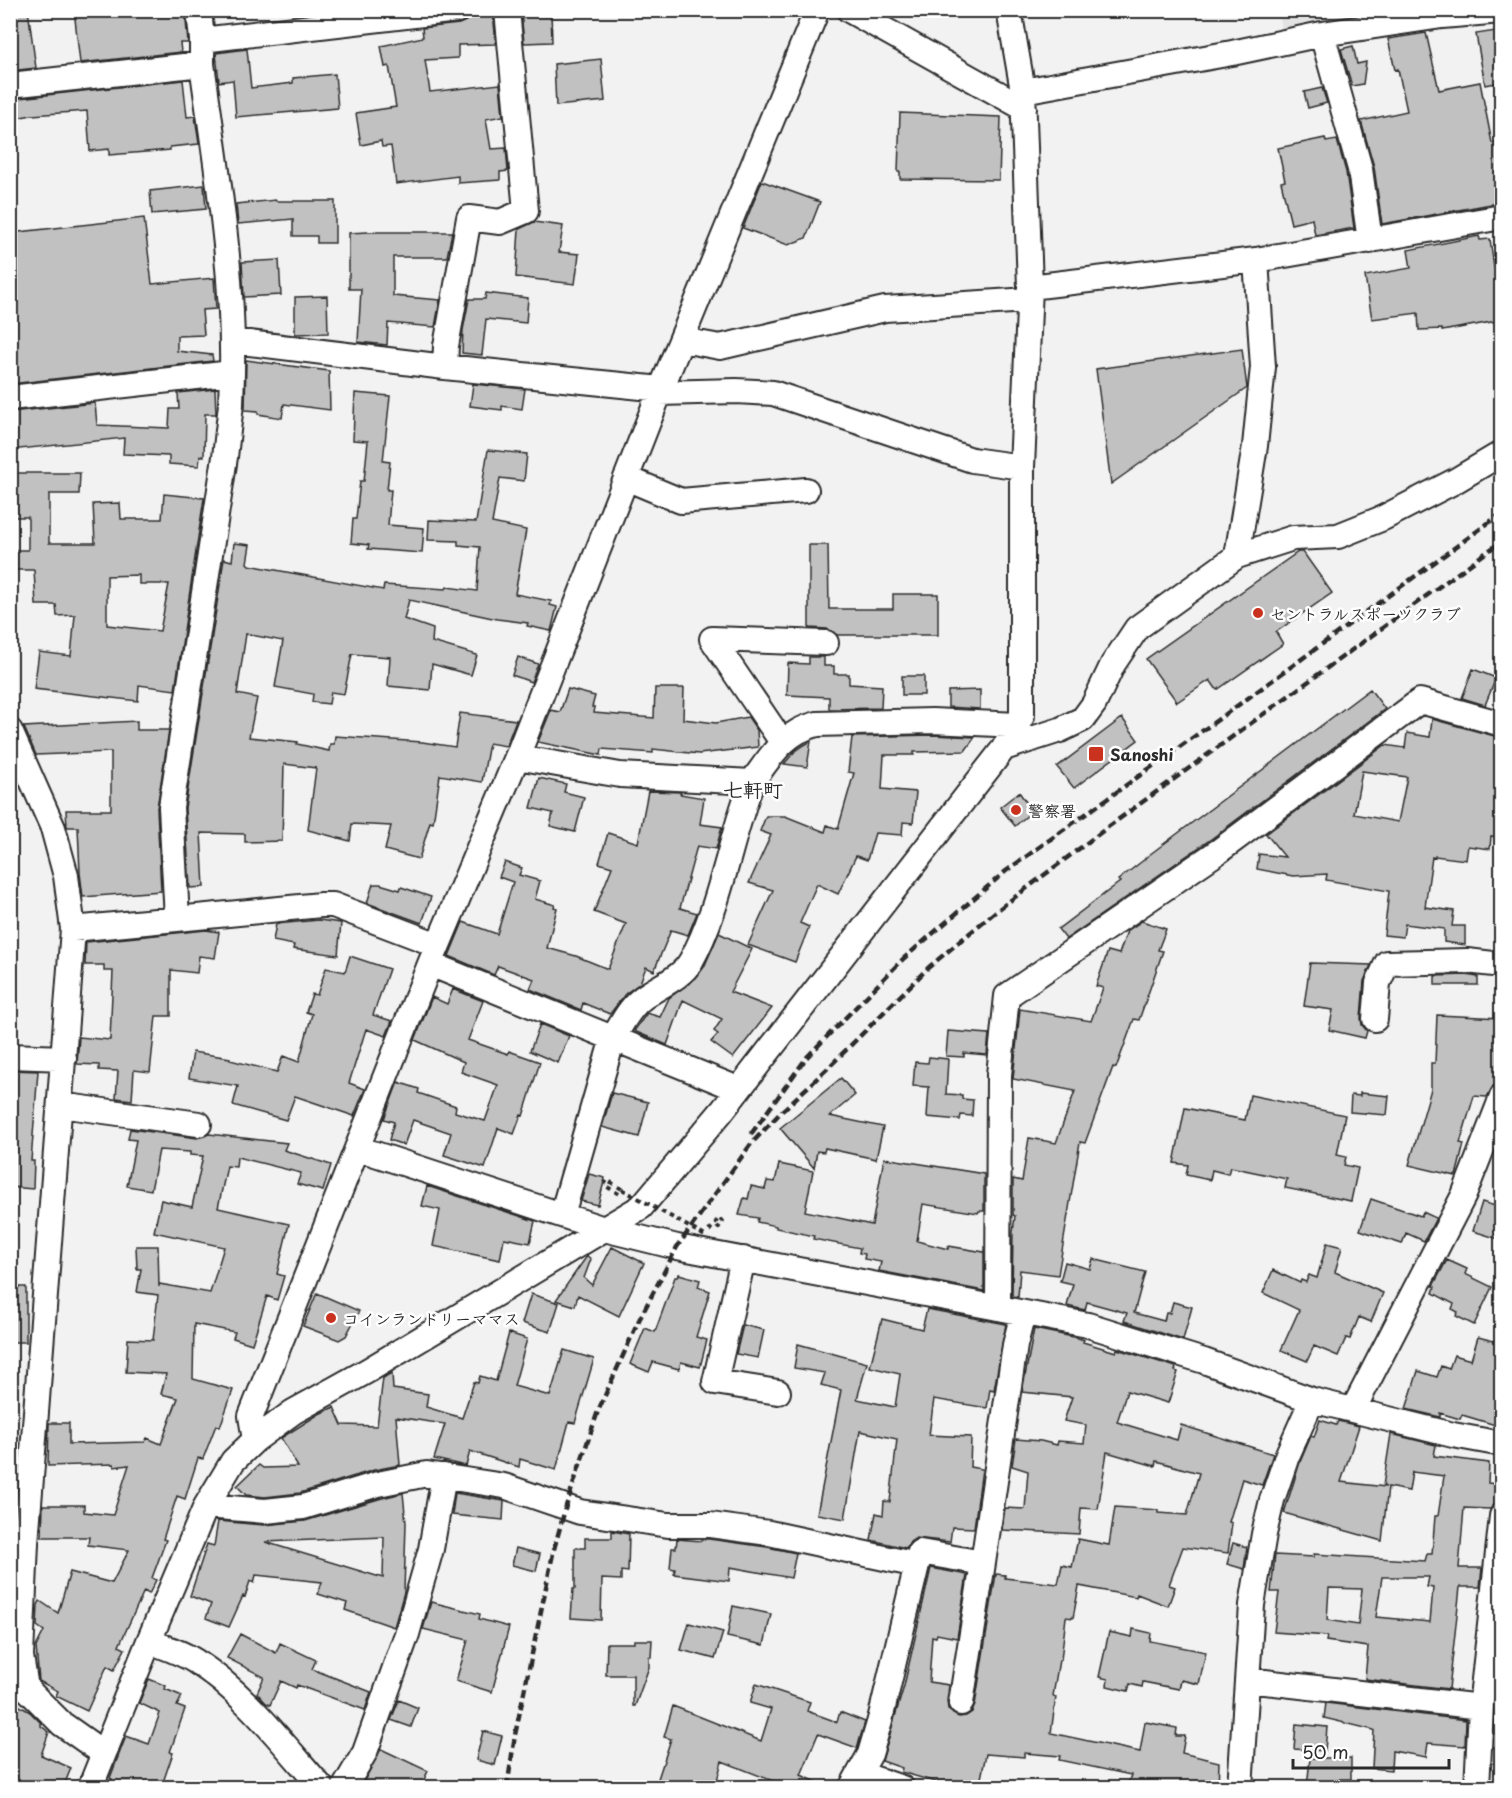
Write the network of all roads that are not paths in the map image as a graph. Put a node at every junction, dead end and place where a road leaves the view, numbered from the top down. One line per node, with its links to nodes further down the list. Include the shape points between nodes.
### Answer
1 (199, 10): 9 (street)
2 (457, 10): 9 (street)
3 (507, 10): 19 (street, via 526,211 500,222 469,218)
4 (817, 10): 17 (street)
5 (849, 10): 12 (street)
6 (1009, 10): 12 (street)
7 (1502, 11): 8 (street)
8 (1322, 34): 12 (street); 14 (street, via 1360,169)
9 (202, 40): 10 (street)
10 (202, 64): 11 (street); 18 (street, via 225,227)
11 (10, 85)
12 (1024, 100): 16 (street)
13 (1502, 217): 14 (street)
14 (1370, 241): 15 (street)
15 (1256, 260): 16 (street); 27 (street, via 1263,367)
16 (1030, 293): 17 (street, via 885,309 720,347); 24 (street)
17 (682, 340): 21 (street)
18 (233, 341): 19 (street); 20 (street)
19 (445, 367): 21 (street)
20 (232, 373): 22 (street); 36 (street, via 225,457 171,807)
21 (660, 391): 24 (street, via 773,393 972,460); 25 (street)
22 (10, 398)
23 (1502, 453): 27 (street, via 1383,518 1338,536 1293,538)
24 (1022, 467): 30 (street, via 1022,716)
25 (626, 478): 26 (street, via 681,501); 34 (street)
26 (806, 490)
27 (1237, 556): 33 (street, via 1137,628 1083,719)
28 (826, 643): 32 (street, via 712,639)
29 (1502, 724): 52 (street, via 1420,701 1219,852 1007,996 999,1075)
30 (1018, 725): 32 (street, via 932,721 817,724 801,728); 33 (street)
31 (10, 731): 37 (street, via 53,828 66,876)
32 (782, 742): 35 (street)
33 (1004, 748): 44 (street)
34 (517, 757): 35 (street, via 620,775); 38 (street)
35 (752, 782): 41 (street, via 707,925 690,964 639,1001)
36 (177, 919): 37 (street); 38 (street, via 333,905)
37 (73, 929): 43 (street)
38 (434, 954): 41 (street); 48 (street)
39 (1502, 965): 40 (street, via 1467,961 1387,963 1378,983)
40 (1375, 1019)
41 (613, 1038): 44 (street); 49 (street)
42 (10, 1056): 43 (street)
43 (64, 1058): 46 (street)
44 (738, 1089): 50 (street, via 641,1207)
45 (1502, 1096): 56 (street, via 1464,1195)
46 (60, 1106): 47 (street); 62 (street)
47 (199, 1124)
48 (357, 1148): 49 (street); 57 (street, via 251,1416)
49 (562, 1215): 50 (street)
50 (604, 1229): 51 (street); 57 (street, via 293,1412)
51 (743, 1259): 52 (street); 54 (street, via 715,1382)
52 (998, 1308): 53 (street)
53 (1023, 1313): 55 (street, via 1089,1326 1204,1361); 63 (street)
54 (778, 1392)
55 (1312, 1400): 56 (street); 67 (street, via 1287,1456 1264,1534 1252,1605)
56 (1353, 1410): 58 (street)
57 (255, 1440): 60 (street, via 233,1461)
58 (1502, 1444)
59 (444, 1476): 60 (street, via 427,1474 378,1484 303,1507 265,1511); 64 (street, via 504,1486 580,1512 668,1525 710,1525 769,1533); 74 (street, via 431,1549 407,1634 365,1752)
60 (206, 1506): 66 (street)
61 (1502, 1516): 65 (street)
62 (18, 1542): 70 (street, via 21,1656 26,1688 62,1724)
63 (984, 1563): 64 (street, via 920,1552); 68 (street)
64 (916, 1565): 71 (street, via 880,1720 870,1754)
65 (1495, 1622): 69 (street)
66 (149, 1641): 70 (street); 73 (street, via 194,1660 217,1678 246,1704)
67 (1248, 1680): 69 (street); 76 (street)
68 (961, 1703)
69 (1481, 1707): 77 (street)
70 (103, 1753): 72 (street)
71 (856, 1781): 75 (street)
72 (90, 1788)
73 (322, 1788)
74 (344, 1788)
75 (902, 1788)
76 (1240, 1788)
77 (1477, 1788)

